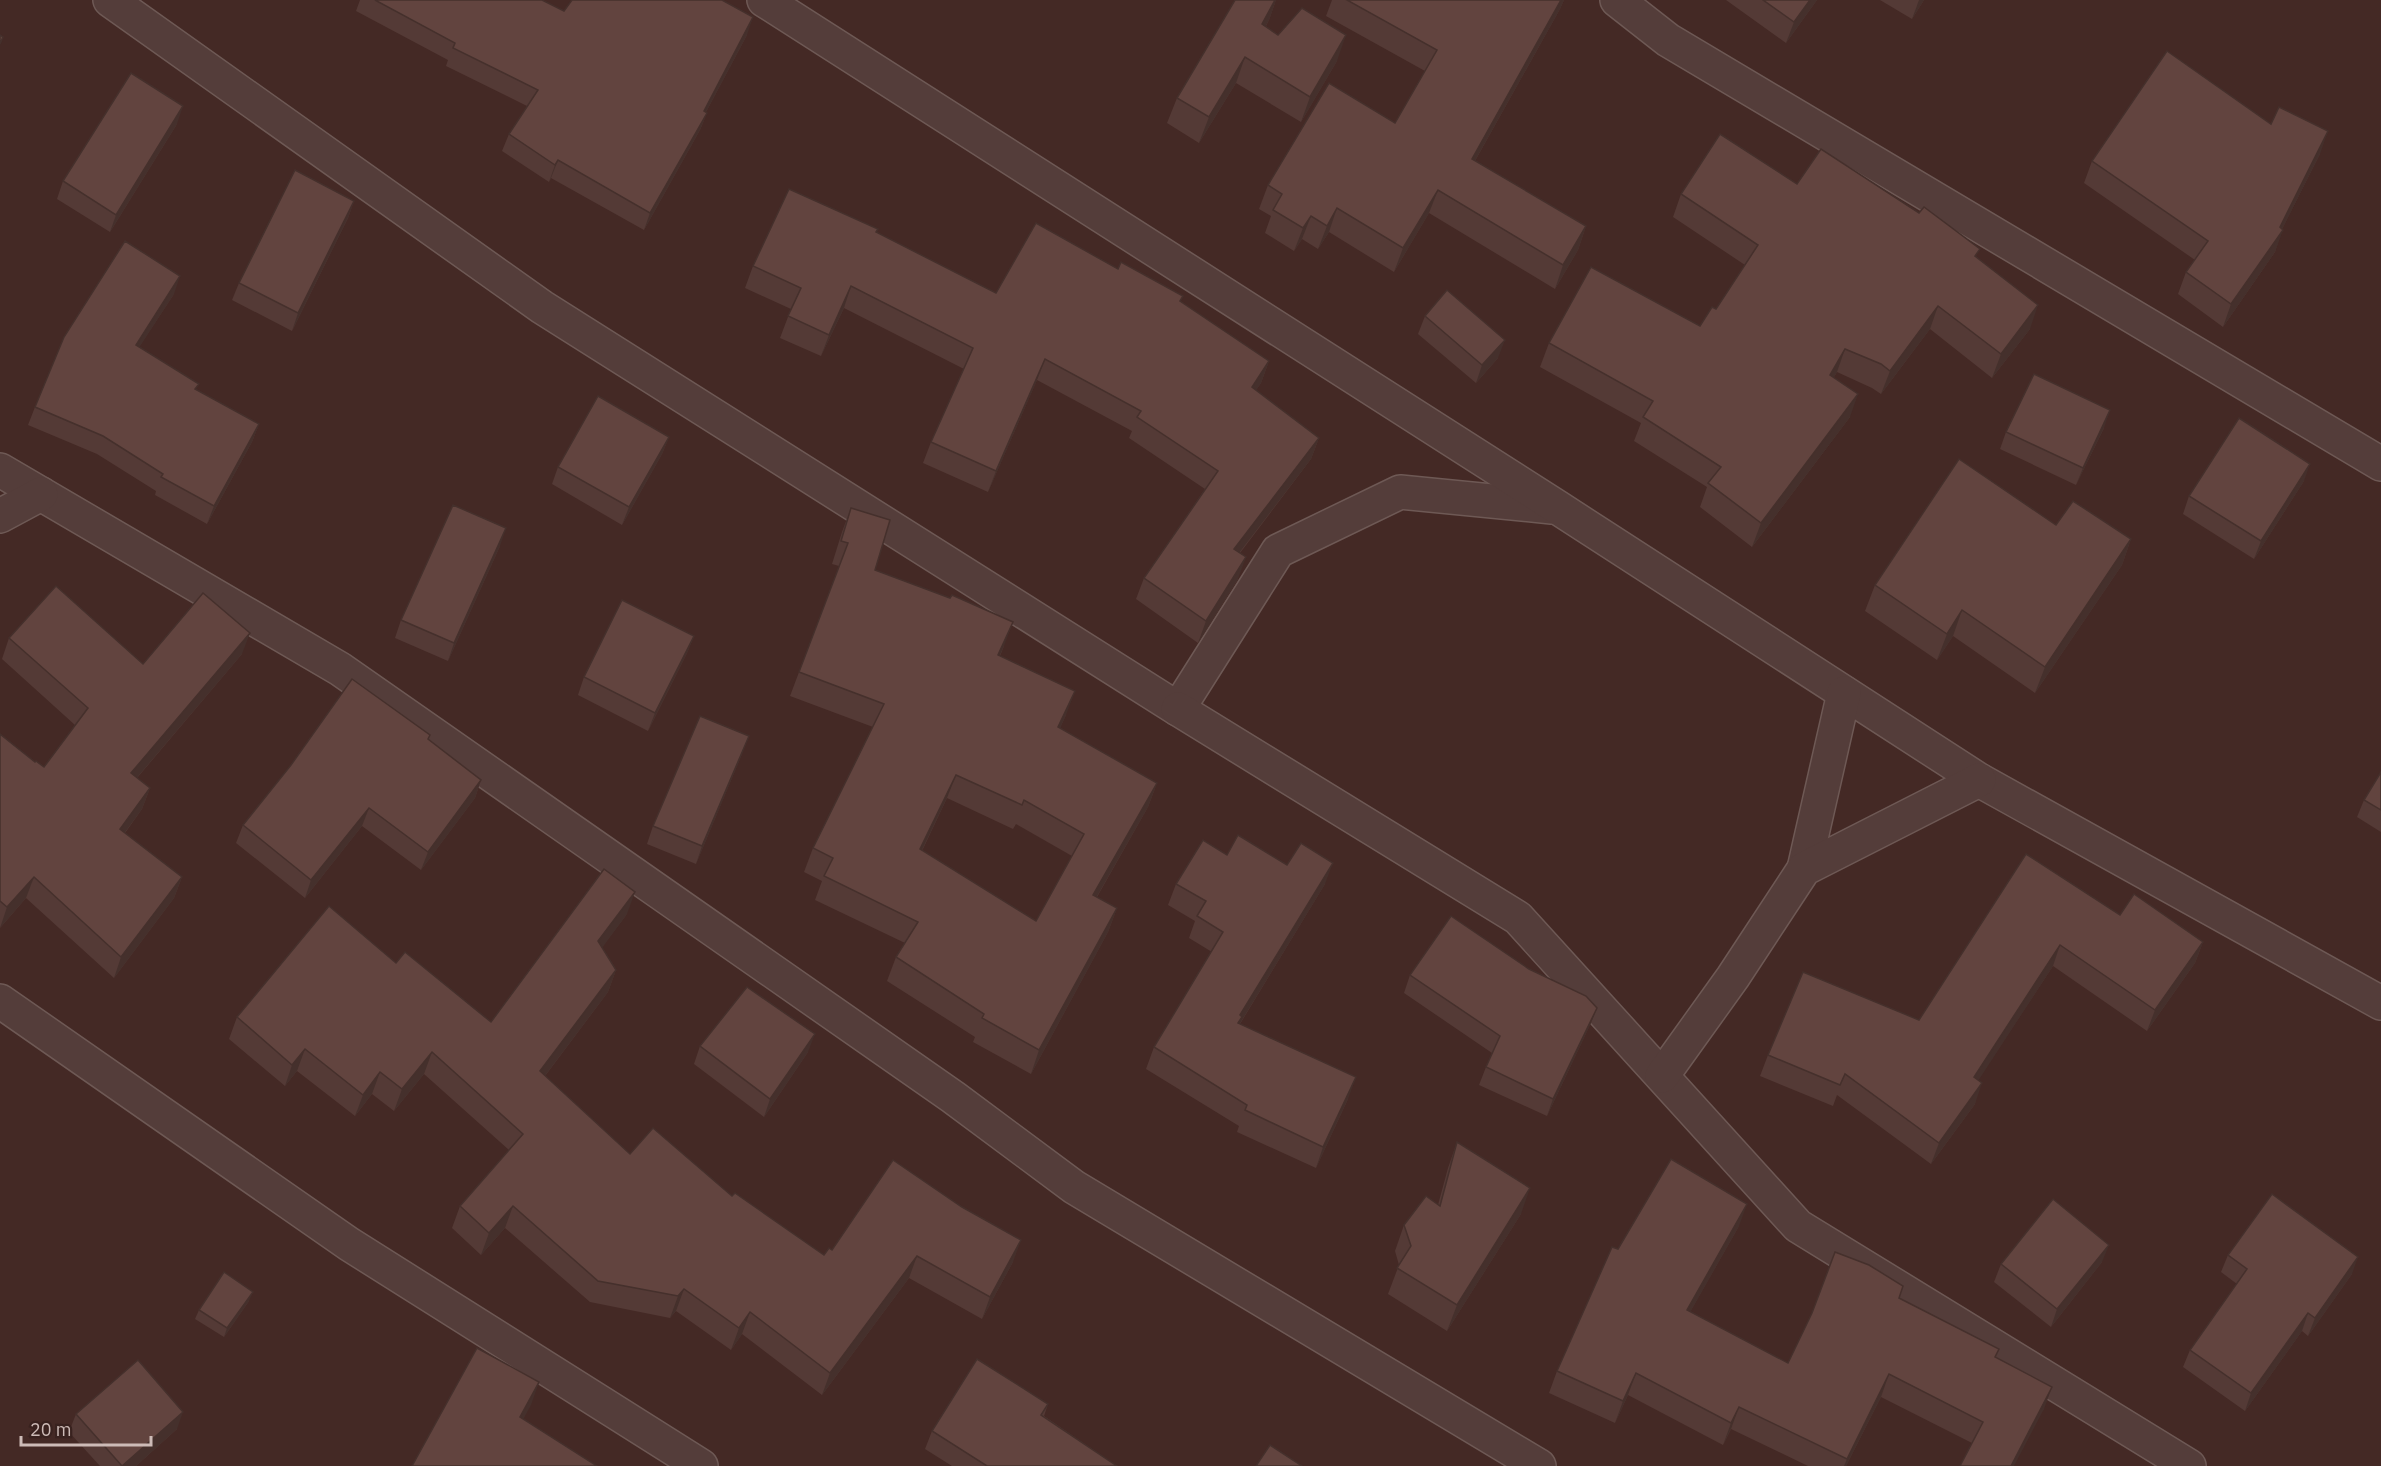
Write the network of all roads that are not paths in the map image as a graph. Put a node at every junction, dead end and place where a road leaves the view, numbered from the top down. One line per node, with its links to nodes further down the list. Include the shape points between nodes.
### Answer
1 (110, 0): 10 (street, via 542,307)
2 (764, 0): 7 (street)
3 (1617, 0): 4 (street, via 1668,40)
4 (2381, 464)
5 (0, 470): 6 (street)
6 (41, 494): 8 (street); 17 (street, via 340,669 944,1090 1074,1187)
7 (1557, 507): 9 (street); 10 (street, via 1400,492 1278,551)
8 (0, 516)
9 (1844, 693): 11 (street); 12 (street)
10 (1178, 709): 15 (street, via 1518,918)
11 (1978, 780): 12 (street); 14 (street)
12 (1804, 869): 15 (street)
13 (0, 1001): 16 (street, via 349,1244)
14 (2381, 1003)
15 (1662, 1076): 18 (street, via 1798,1226)
16 (701, 1466)
17 (1539, 1466)
18 (2189, 1466)

